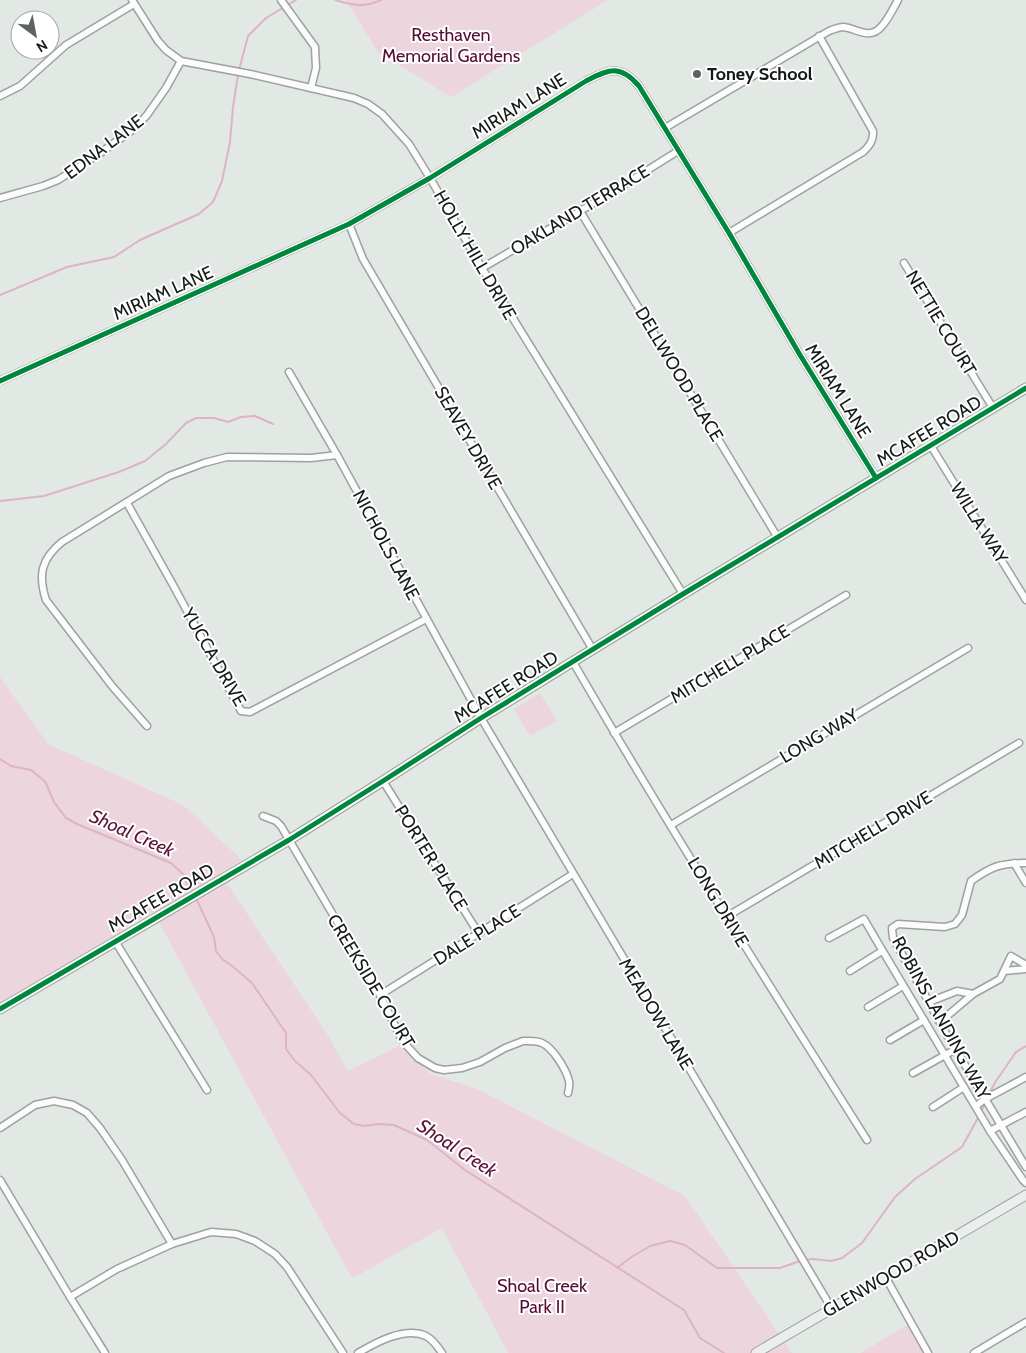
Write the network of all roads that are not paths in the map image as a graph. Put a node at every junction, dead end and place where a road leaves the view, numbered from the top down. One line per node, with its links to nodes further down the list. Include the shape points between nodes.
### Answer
1 (282, 0): 6 (street, via 315,47 316,68)
2 (898, 0): 4 (street, via 880,29 874,32 866,34 838,27)
3 (133, 2): 5 (street, HOLLY HILL DRIVE, via 158,41); 7 (street, via 66,45 20,86)
4 (819, 36): 8 (street); 14 (street, via 872,131 870,145)
5 (181, 61): 6 (street, HOLLY HILL DRIVE); 11 (street, EDNA LANE, via 166,88 135,128 58,180)
6 (311, 88): 10 (street, HOLLY HILL DRIVE, via 354,98 382,114 409,144)
7 (0, 96)
8 (665, 128): 9 (street, MIRIAM LANE); 10 (street, MIRIAM LANE, via 632,78 613,70 586,81)
9 (678, 151): 12 (street, OAKLAND TERRACE); 14 (street, MIRIAM LANE)
10 (430, 178): 13 (street, MIRIAM LANE); 16 (street, HOLLY HILL DRIVE)
11 (0, 198)
12 (580, 211): 16 (street, OAKLAND TERRACE); 25 (street, DELLWOOD PLACE)
13 (349, 224): 18 (street, MIRIAM LANE); 31 (street, SEAVEY DRIVE, via 363,259)
14 (729, 233): 23 (street, MIRIAM LANE)
15 (904, 263): 20 (street, NETTIE COURT)
16 (482, 268): 26 (street, HOLLY HILL DRIVE)
17 (289, 372): 22 (street, NICHOLS LANE)
18 (0, 381)
19 (1026, 388): 20 (street, MCAFEE ROAD)
20 (993, 408): 21 (street, MCAFEE ROAD)
21 (931, 446): 23 (street, MCAFEE ROAD); 28 (street, WILLA WAY)
22 (337, 455): 24 (street, via 228,457 169,476); 29 (street, NICHOLS LANE)
23 (876, 478): 25 (street, MCAFEE ROAD)
24 (127, 503): 29 (street, YUCCA DRIVE, via 241,710 250,712); 34 (street, via 52,550 41,570 42,588 46,600 63,623)
25 (778, 538): 26 (street, MCAFEE ROAD)
26 (683, 594): 31 (street, MCAFEE ROAD)
27 (846, 595): 35 (street, MITCHELL PLACE)
28 (1026, 600)
29 (426, 620): 33 (street, NICHOLS LANE)
30 (968, 648): 39 (street, LONG WAY)
31 (593, 650): 32 (street, MCAFEE ROAD)
32 (573, 662): 33 (street, MCAFEE ROAD); 35 (street, LONG DRIVE)
33 (481, 718): 37 (street, MCAFEE ROAD); 43 (street, MEADOW LANE)
34 (147, 726)
35 (614, 733): 39 (street, LONG DRIVE)
36 (1019, 743): 45 (street, MITCHELL DRIVE)
37 (383, 781): 40 (street, MCAFEE ROAD); 46 (street, PORTER PLACE)
38 (263, 816): 40 (street, CREEKSIDE COURT, via 276,821)
39 (671, 825): 45 (street, LONG DRIVE)
40 (288, 840): 48 (street, MCAFEE ROAD); 55 (street, CREEKSIDE COURT)
41 (1014, 863): 42 (street, ROBINS LANDING WAY); 44 (street); 56 (street, ROBINS LANDING WAY, via 993,867 971,881 962,915 955,924 945,927 898,924 892,928 893,938)
42 (1026, 863)
43 (573, 874): 46 (street, DALE PLACE); 88 (street, MEADOW LANE)
44 (1026, 883)
45 (726, 917): 80 (street, LONG DRIVE)
46 (478, 934): 55 (street, DALE PLACE)
47 (828, 938): 49 (street, ROBINS LANDING WAY, via 864,918)
48 (115, 941): 58 (street, MCAFEE ROAD); 71 (street)
49 (882, 951): 51 (street); 53 (street, ROBINS LANDING WAY)
50 (1026, 967): 52 (street); 52 (street, via 1011,956)
51 (850, 971)
52 (1004, 971): 54 (street, via 1000,979)
53 (903, 986): 57 (street); 59 (street, ROBINS LANDING WAY)
54 (973, 994): 56 (street, via 957,992); 60 (street)
55 (380, 995): 72 (street, CREEKSIDE COURT, via 406,1045 426,1064 444,1070 462,1068 505,1048 532,1040 549,1047 560,1062 570,1082)
56 (929, 1002): 60 (street, ROBINS LANDING WAY)
57 (868, 1007)
58 (0, 1009)
59 (924, 1020): 62 (street, ROBINS LANDING WAY); 63 (street)
60 (940, 1022): 61 (street, ROBINS LANDING WAY)
61 (944, 1030): 62 (street); 64 (street, ROBINS LANDING WAY)
62 (933, 1036): 65 (street, ROBINS LANDING WAY)
63 (890, 1040)
64 (956, 1049): 65 (street); 67 (street, ROBINS LANDING WAY)
65 (945, 1055): 66 (street); 69 (street, ROBINS LANDING WAY)
66 (912, 1073)
67 (970, 1073): 69 (street); 73 (street, ROBINS LANDING WAY)
68 (1026, 1077): 73 (street)
69 (960, 1080): 70 (street, ROBINS LANDING WAY)
70 (964, 1087): 74 (street, ROBINS LANDING WAY); 75 (street)
71 (207, 1090)
72 (568, 1093)
73 (985, 1099): 74 (street); 77 (street, ROBINS LANDING WAY)
74 (976, 1106): 79 (street, ROBINS LANDING WAY)
75 (933, 1107)
76 (1026, 1112): 77 (street)
77 (1001, 1126): 79 (street); 81 (street, ROBINS LANDING WAY)
78 (0, 1128): 85 (street, via 35,1105 54,1101 73,1105 87,1113 122,1160)
79 (990, 1131): 83 (street, ROBINS LANDING WAY)
80 (867, 1140)
81 (1026, 1168)
82 (0, 1180): 87 (street)
83 (1026, 1183)
84 (1026, 1195): 86 (street, GLENWOOD ROAD)
85 (172, 1244): 87 (street, via 117,1269); 91 (street, via 211,1232 236,1234 255,1241 275,1254 287,1267)
86 (886, 1278): 88 (street, GLENWOOD ROAD); 95 (street)
87 (70, 1297): 90 (street)
88 (832, 1309): 94 (street, GLENWOOD ROAD)
89 (1026, 1322): 96 (street)
90 (105, 1353)
91 (343, 1353)
92 (358, 1353): 93 (street, via 397,1334 412,1333 425,1336)
93 (442, 1353)
94 (756, 1353)
95 (928, 1353)
96 (974, 1353)

